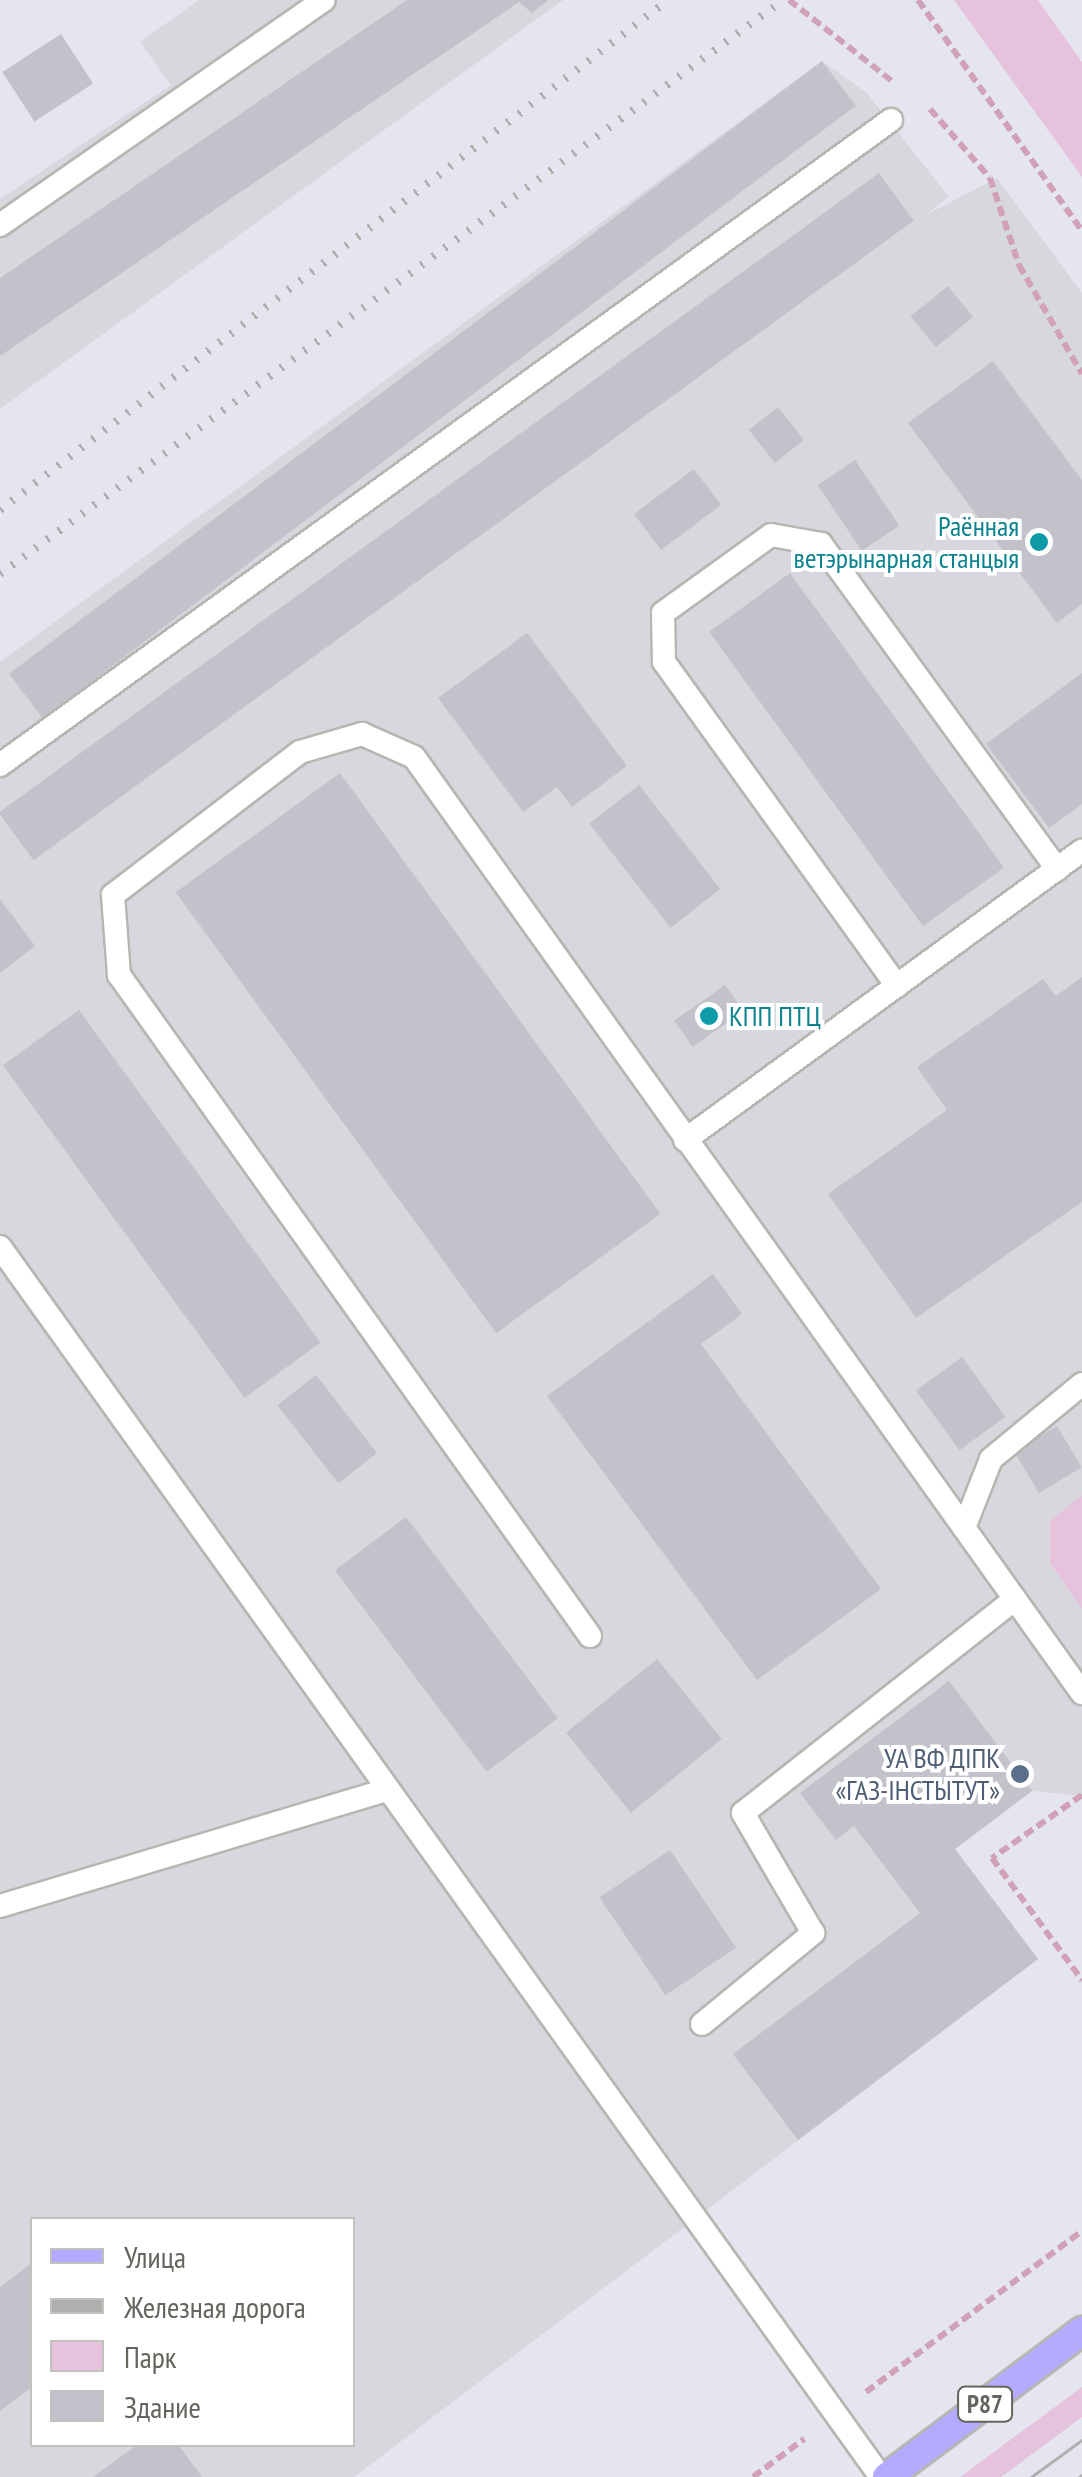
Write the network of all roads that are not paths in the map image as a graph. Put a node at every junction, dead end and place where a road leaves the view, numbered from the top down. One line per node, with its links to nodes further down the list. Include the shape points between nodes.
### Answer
1 (324, 0): 3 (lane)
2 (891, 120): 4 (lane)
3 (0, 225)
4 (0, 765)
5 (1082, 851): 6 (lane)
6 (1057, 869): 7 (lane); 7 (lane, via 821,544 771,536 663,613 664,662)
7 (897, 986): 8 (lane)
8 (685, 1140): 11 (lane); 13 (lane, via 414,757 362,734 300,752 113,896 119,975)
9 (0, 1248): 15 (lane)
10 (1082, 1384): 11 (lane, via 991,1459)
11 (964, 1528): 12 (lane)
12 (1015, 1599): 14 (lane); 17 (lane, via 744,1813 813,1933)
13 (590, 1636)
14 (1082, 1693)
15 (384, 1791): 16 (lane); 19 (lane)
16 (0, 1906)
17 (702, 2024)
18 (1082, 2332): 19 (main road, Р87)
19 (884, 2477)

